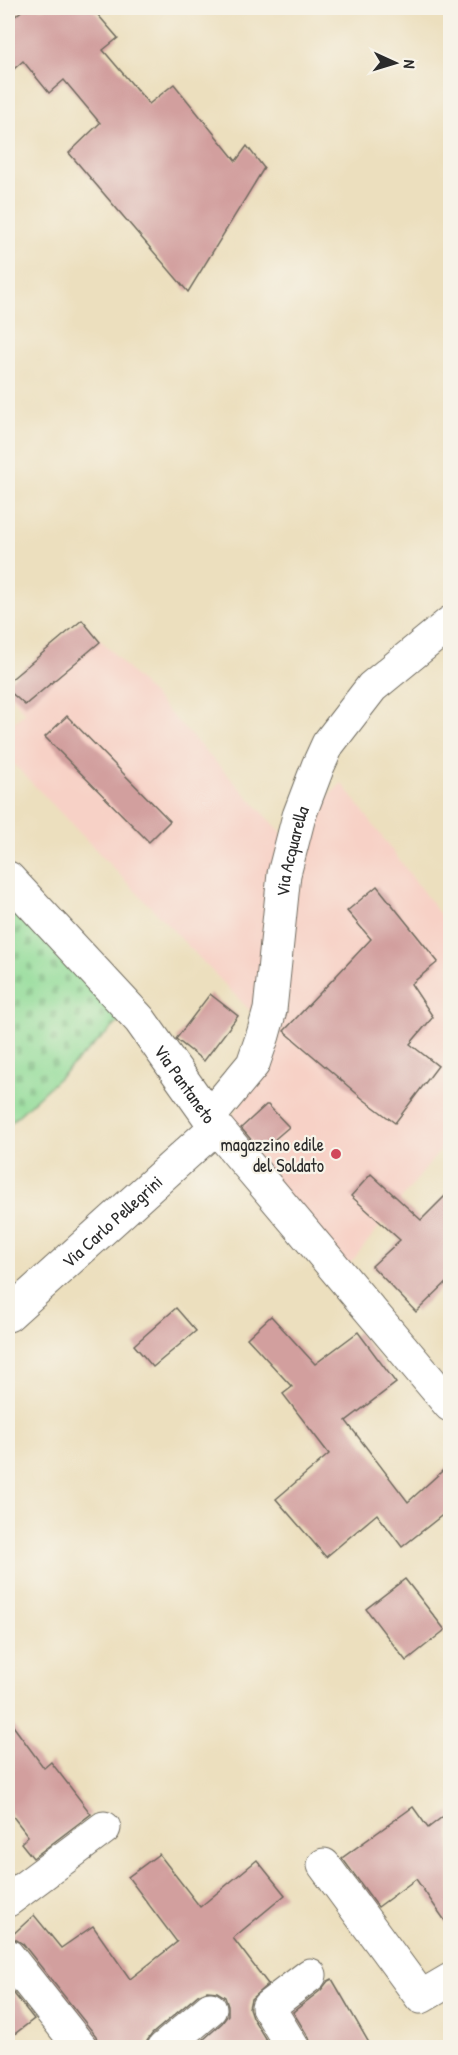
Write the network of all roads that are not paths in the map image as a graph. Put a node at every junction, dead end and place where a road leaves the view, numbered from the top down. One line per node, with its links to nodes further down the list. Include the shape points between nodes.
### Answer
1 (450, 623): 3 (street, Via Acquarella, via 372,687 328,744 299,816 284,874 270,1010 263,1035 253,1064)
2 (8, 878): 3 (street, Via Pantaneto, via 140,1020)
3 (213, 1122): 4 (street, Via Carlo Pellegrini); 5 (street, Via Pantaneto)
4 (8, 1315)
5 (450, 1405)
6 (104, 1828): 8 (street)
7 (324, 1865): 11 (street, via 421,1997)
8 (8, 1900)
9 (8, 1956): 13 (street)
10 (310, 1975): 15 (street, via 267,2007)
11 (450, 1980)
12 (210, 2009): 14 (street)
13 (81, 2048)
14 (164, 2048)
15 (293, 2048)

